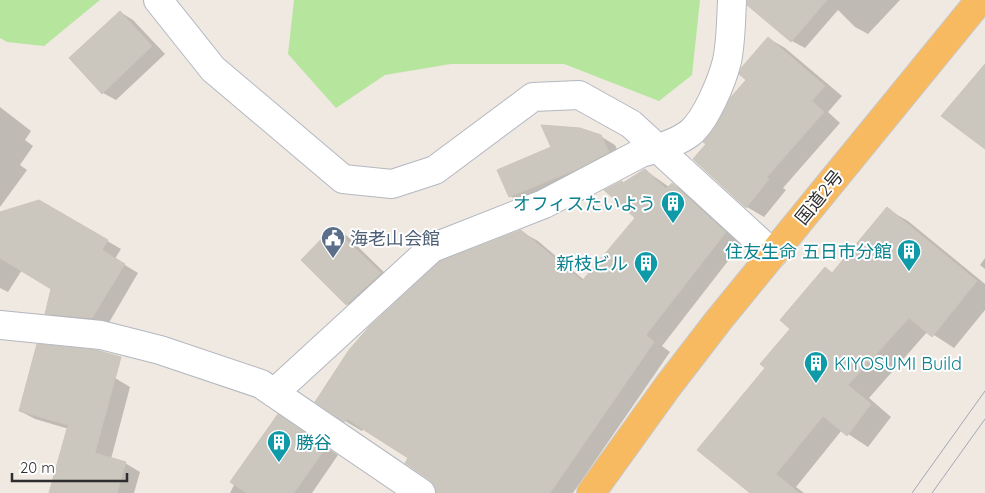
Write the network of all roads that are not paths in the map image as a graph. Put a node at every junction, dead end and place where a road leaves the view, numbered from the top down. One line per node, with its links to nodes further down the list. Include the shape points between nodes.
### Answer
1 (158, 0): 4 (street, via 213,69 344,179 392,184 435,170 533,98 579,95 631,124)
2 (732, 0): 4 (street, via 727,61 705,113 688,134)
3 (980, 0): 5 (highway, 国道2号)
4 (657, 150): 5 (street); 7 (street, via 641,153 544,204 432,248)
5 (773, 254): 9 (highway, 国道2号, via 668,386)
6 (0, 325): 7 (street, via 101,335 220,369 262,384)
7 (274, 393): 8 (street)
8 (421, 493)
9 (592, 493)

